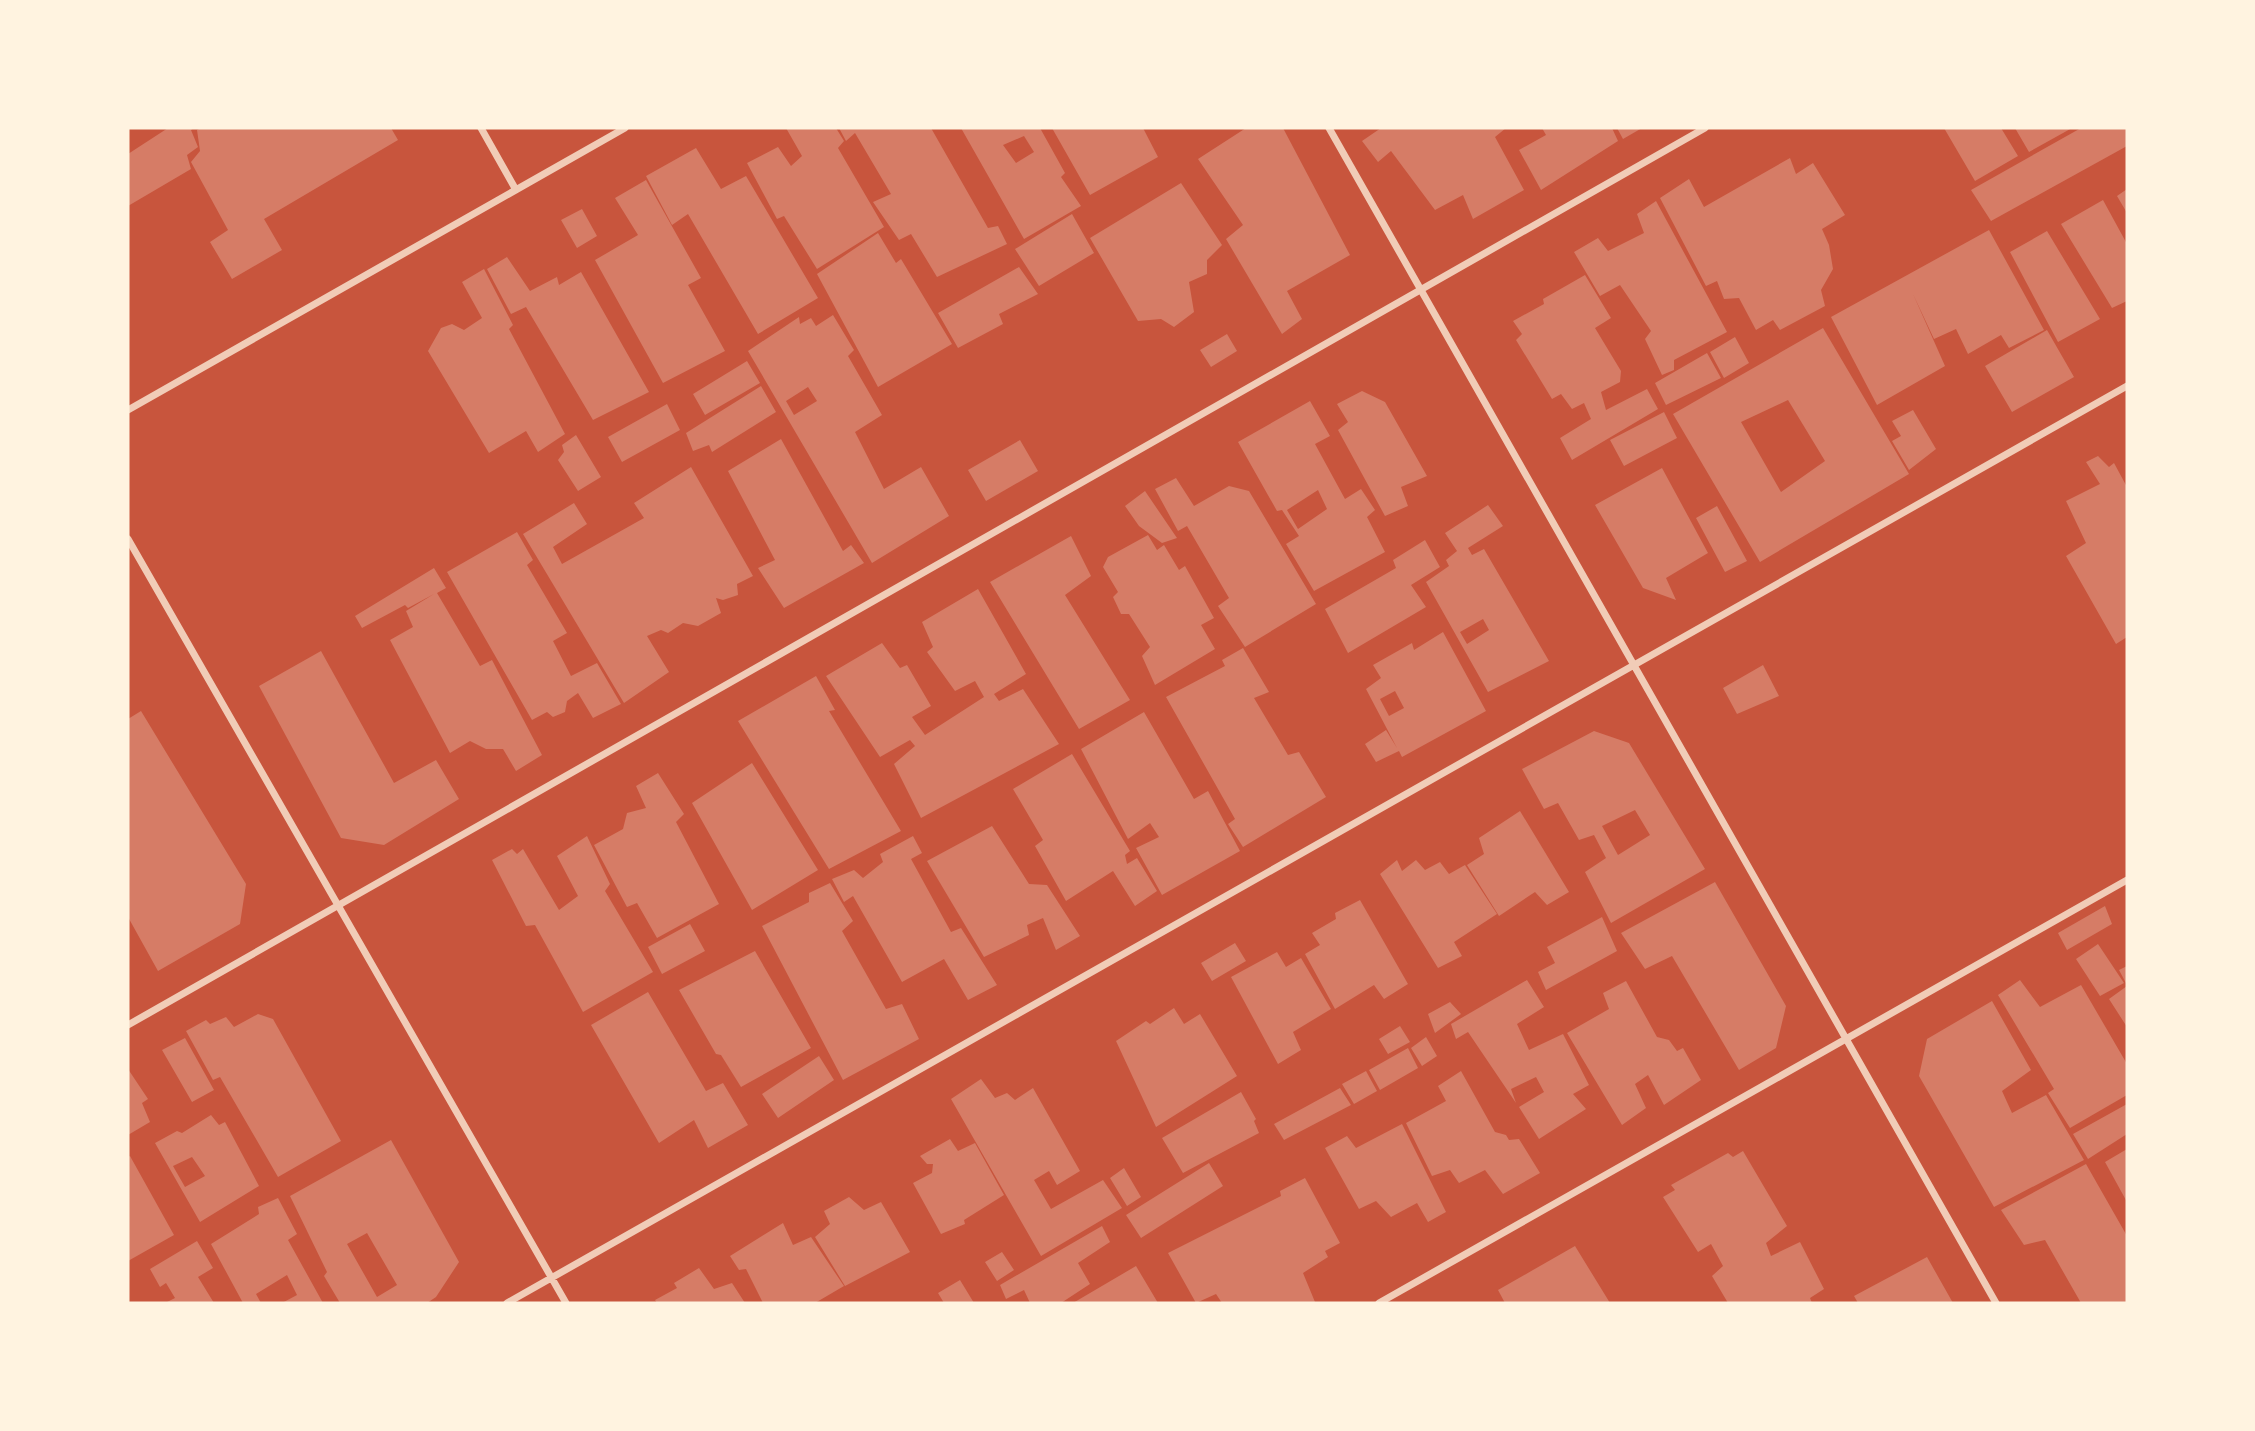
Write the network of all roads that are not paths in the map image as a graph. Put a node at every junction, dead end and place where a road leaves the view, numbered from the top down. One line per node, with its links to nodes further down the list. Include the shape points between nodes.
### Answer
1 (481, 128): 5 (street)
2 (625, 128): 5 (street)
3 (1329, 128): 6 (street)
4 (1705, 128): 6 (street)
5 (516, 190): 8 (street)
6 (1420, 289): 10 (street); 12 (street)
7 (2127, 386): 10 (street)
8 (128, 410)
9 (128, 539): 12 (street)
10 (1634, 666): 14 (street); 15 (street)
11 (2127, 880): 14 (street)
12 (338, 905): 13 (street); 15 (street)
13 (128, 1025)
14 (1846, 1039): 18 (street); 19 (street)
15 (552, 1278): 16 (street); 17 (street)
16 (507, 1303)
17 (566, 1303)
18 (1379, 1303)
19 (1996, 1303)

